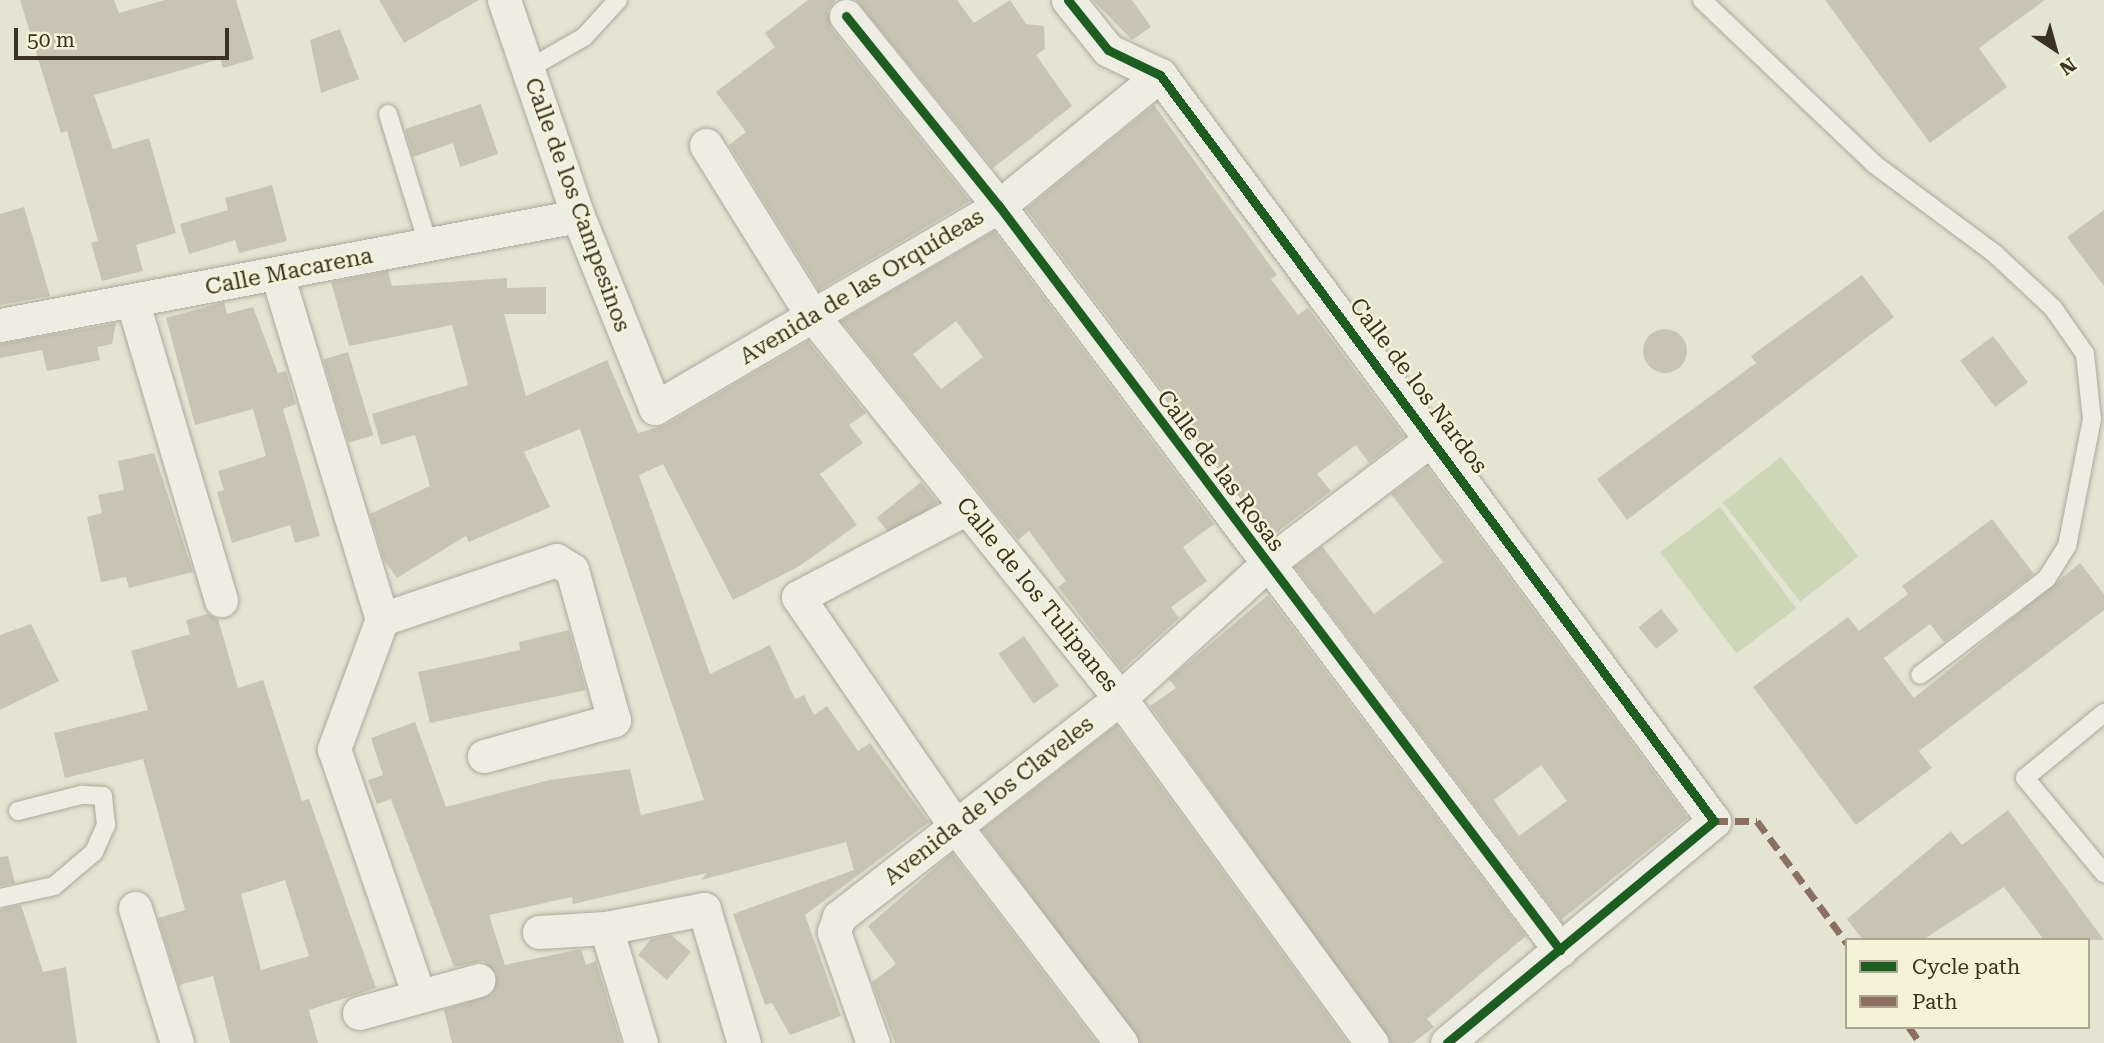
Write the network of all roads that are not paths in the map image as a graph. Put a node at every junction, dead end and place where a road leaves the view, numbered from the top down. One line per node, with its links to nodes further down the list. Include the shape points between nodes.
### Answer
1 (505, 0): 6 (street, Calle de los Campesinos)
2 (618, 0): 6 (lane, via 583,37)
3 (1068, 0): 7 (street, Calle de los Nardos, via 1108,50)
4 (1702, 0): 23 (lane, via 1874,164 1995,254 2053,308 2085,354 2092,419 2067,546 2046,579)
5 (846, 16): 10 (street, Calle de las Rosas)
6 (528, 69): 11 (street, Calle de los Campesinos)
7 (1160, 75): 10 (street, Avenida de las Orquídeas); 18 (street, Calle de los Nardos)
8 (388, 114): 12 (lane)
9 (706, 145): 15 (street, Calle de los Tulipanes)
10 (999, 206): 15 (street, Avenida de las Orquídeas); 20 (street, Calle de las Rosas)
11 (578, 216): 12 (street, Calle Macarena); 17 (street, Calle de los Campesinos)
12 (428, 244): 13 (street, Calle Macarena)
13 (277, 274): 14 (street, Calle Macarena); 22 (street)
14 (133, 303): 16 (street, Calle Macarena); 21 (street)
15 (812, 315): 17 (street, Avenida de las Orquídeas); 19 (street, Calle de los Tulipanes)
16 (0, 325)
17 (655, 408)
18 (1434, 438): 20 (street, Avenida de los Claveles); 34 (street, Calle de los Nardos, via 1714,821)
19 (967, 508): 24 (street, Calle de los Tulipanes); 28 (street, via 798,597)
20 (1266, 565): 24 (street, Avenida de los Claveles); 34 (street, Calle de las Rosas)
21 (221, 600)
22 (382, 619): 26 (street, via 556,560 572,570 614,720); 36 (street, via 334,749)
23 (1920, 674)
24 (1120, 698): 28 (street, Avenida de los Claveles); 43 (street, Calle de los Tulipanes)
25 (2104, 713): 29 (lane, via 2025,778)
26 (484, 756)
27 (18, 811): 30 (lane, via 81,795 103,796 106,825 93,852 54,886)
28 (956, 827): 41 (street, Avenida de los Claveles, via 835,923); 42 (street)
29 (2104, 873)
30 (0, 898)
31 (135, 908): 38 (street)
32 (606, 928): 33 (street); 39 (street); 40 (street, via 704,909)
33 (539, 933)
34 (1560, 950): 44 (street)
35 (478, 980): 36 (street)
36 (419, 996): 37 (street)
37 (359, 1013)
38 (177, 1043)
39 (641, 1043)
40 (744, 1043)
41 (873, 1043)
42 (1121, 1043)
43 (1372, 1043)
44 (1447, 1043)

